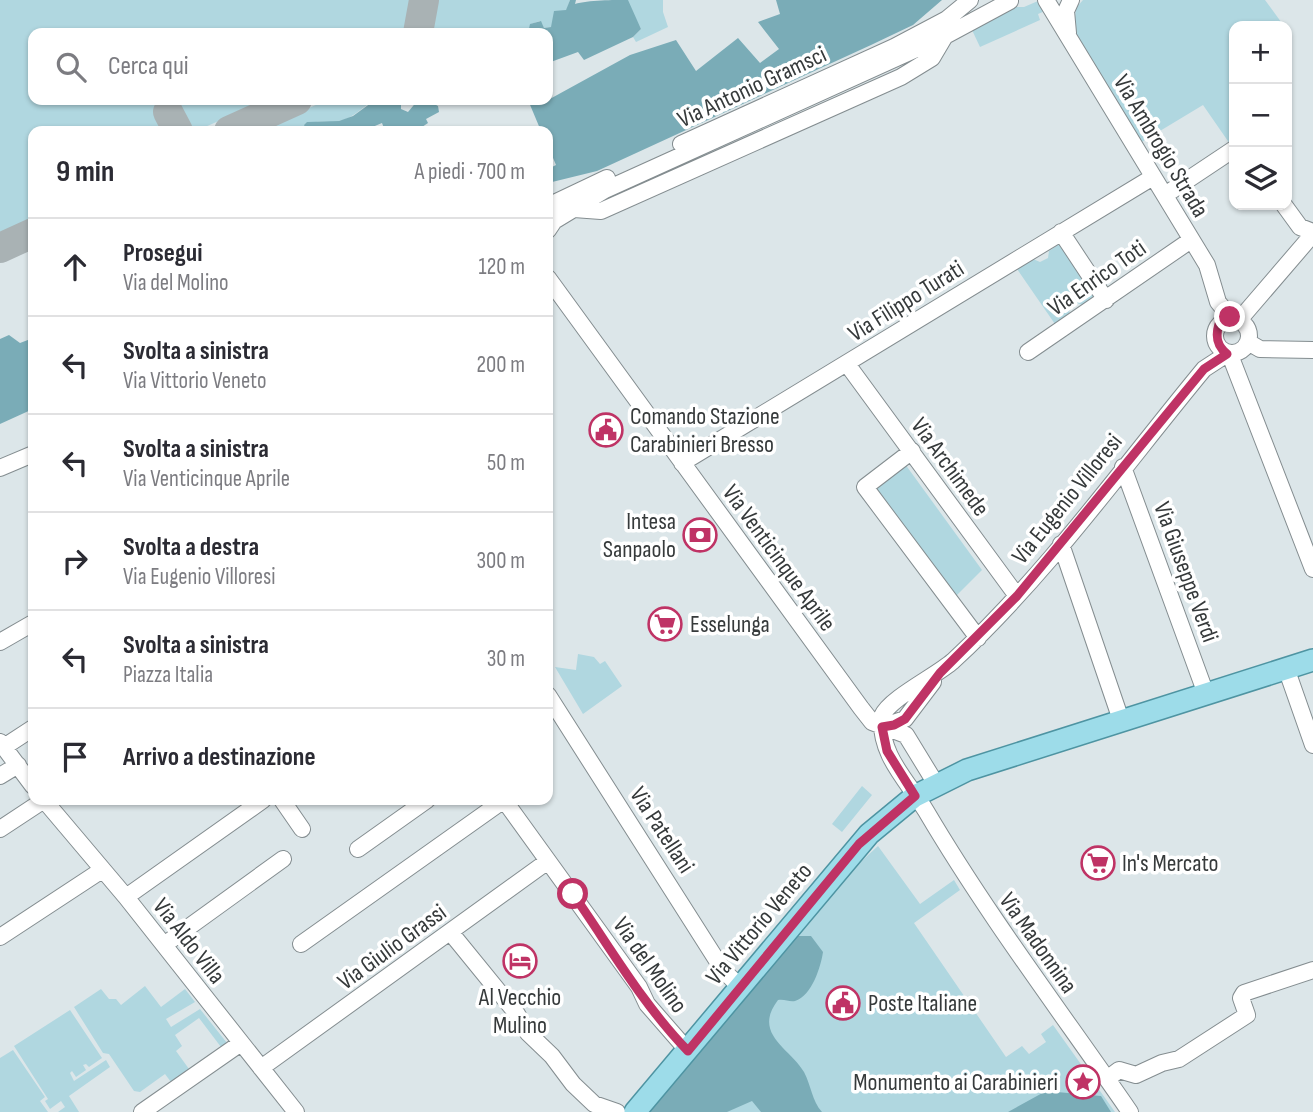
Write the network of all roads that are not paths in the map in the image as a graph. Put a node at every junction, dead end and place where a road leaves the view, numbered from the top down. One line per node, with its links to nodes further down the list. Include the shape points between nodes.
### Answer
1 (955, 0): 6 (street)
2 (970, 0): 6 (street, Via Antonio Gramsci)
3 (1011, 0): 13 (street, Via Antonio Gramsci, via 945,36 605,190)
4 (1046, 0): 7 (street, Via Ambrogio Strada)
5 (1070, 0): 7 (street)
6 (947, 19): 11 (street, Via Antonio Gramsci)
7 (1068, 36): 9 (street, Via Ambrogio Strada)
8 (1229, 152): 10 (street)
9 (1153, 177): 10 (street, Via Ambrogio Strada); 14 (street, Via Filippo Turati)
10 (1165, 195): 16 (street, Via Ambrogio Strada)
11 (553, 204)
12 (1288, 210): 15 (street, via 1300,227)
13 (553, 222)
14 (1061, 232): 18 (street); 23 (street, Via Filippo Turati)
15 (1313, 233): 19 (street)
16 (1191, 240): 18 (street, Via Enrico Toti); 19 (street, Via Ambrogio Strada, via 1207,265 1218,302)
17 (553, 283): 26 (street, Via Venticinque Aprile)
18 (1105, 300): 21 (street, Via Enrico Toti)
19 (1241, 327): 20 (street, via 1260,349); 22 (street, Via Eugenio Villoresi, via 1240,353); 22 (street, via 1219,324 1216,337)
20 (1313, 350)
21 (1028, 352)
22 (1229, 354): 27 (street, Via Eugenio Villoresi, via 1204,369); 30 (street)
23 (847, 365): 24 (street, Via Archimede); 26 (street, Via Filippo Turati)
24 (912, 452): 31 (street, Via Archimede); 33 (street, via 865,487)
25 (28, 456): 28 (street)
26 (682, 463): 40 (street, Via Venticinque Aprile, via 861,708)
27 (1123, 467): 29 (street, Via Eugenio Villoresi); 37 (street, Via Giuseppe Verdi)
28 (0, 468)
29 (1061, 544): 31 (street, Via Eugenio Villoresi); 39 (street)
30 (1313, 569)
31 (1017, 596): 33 (street, Via Eugenio Villoresi)
32 (28, 626): 34 (street)
33 (978, 638): 40 (street, Via Eugenio Villoresi, via 940,673 905,719)
34 (0, 642)
35 (1313, 660): 36 (main road, Via Vittorio Veneto)
36 (1286, 668): 37 (main road, Via Vittorio Veneto); 43 (street)
37 (1206, 694): 39 (main road, Via Vittorio Veneto)
38 (553, 703): 67 (street, Via Patellani, via 723,970)
39 (1121, 720): 46 (main road, Via Vittorio Veneto)
40 (882, 727): 46 (street, via 906,735); 47 (street, Via Venticinque Aprile, via 887,751)
41 (28, 731): 42 (street)
42 (2, 744): 44 (street)
43 (1313, 745)
44 (27, 773): 45 (street)
45 (0, 776)
46 (936, 784): 47 (main road, Via Vittorio Veneto)
47 (915, 796): 67 (main road, Via Vittorio Veneto, via 859,844); 71 (street, Via Madonnina, via 984,907)
48 (36, 805): 55 (street)
49 (48, 805): 60 (street, Via Aldo Villa)
50 (257, 805): 61 (street)
51 (285, 805): 56 (street)
52 (420, 805): 57 (street)
53 (497, 805): 64 (street)
54 (508, 805): 59 (street, Via del Molino)
55 (0, 829)
56 (302, 829)
57 (358, 849)
58 (283, 859): 65 (street)
59 (548, 861): 62 (street, Via Giulio Grassi); 69 (street, Via del Molino, via 647,1004)
60 (102, 870): 61 (street, Via Aldo Villa); 63 (street)
61 (126, 897): 65 (street, Via Aldo Villa)
62 (451, 933): 70 (street, Via Giulio Grassi); 72 (street, via 517,1014 542,1034 552,1056)
63 (0, 937)
64 (301, 944)
65 (164, 945): 68 (street, Via Aldo Villa)
66 (1313, 970): 71 (street, via 1244,993 1241,998 1247,1015 1179,1059 1136,1075 1119,1070)
67 (740, 987): 69 (main road, Via Vittorio Veneto)
68 (241, 1043): 70 (street, Via Aldo Villa); 73 (street)
69 (688, 1051): 76 (main road, Via Vittorio Veneto)
70 (261, 1068): 74 (street, Via Aldo Villa)
71 (1107, 1079): 77 (street, Via Madonnina)
72 (594, 1108): 75 (street)
73 (142, 1112)
74 (296, 1112)
75 (617, 1112)
76 (635, 1112)
77 (1130, 1112)

